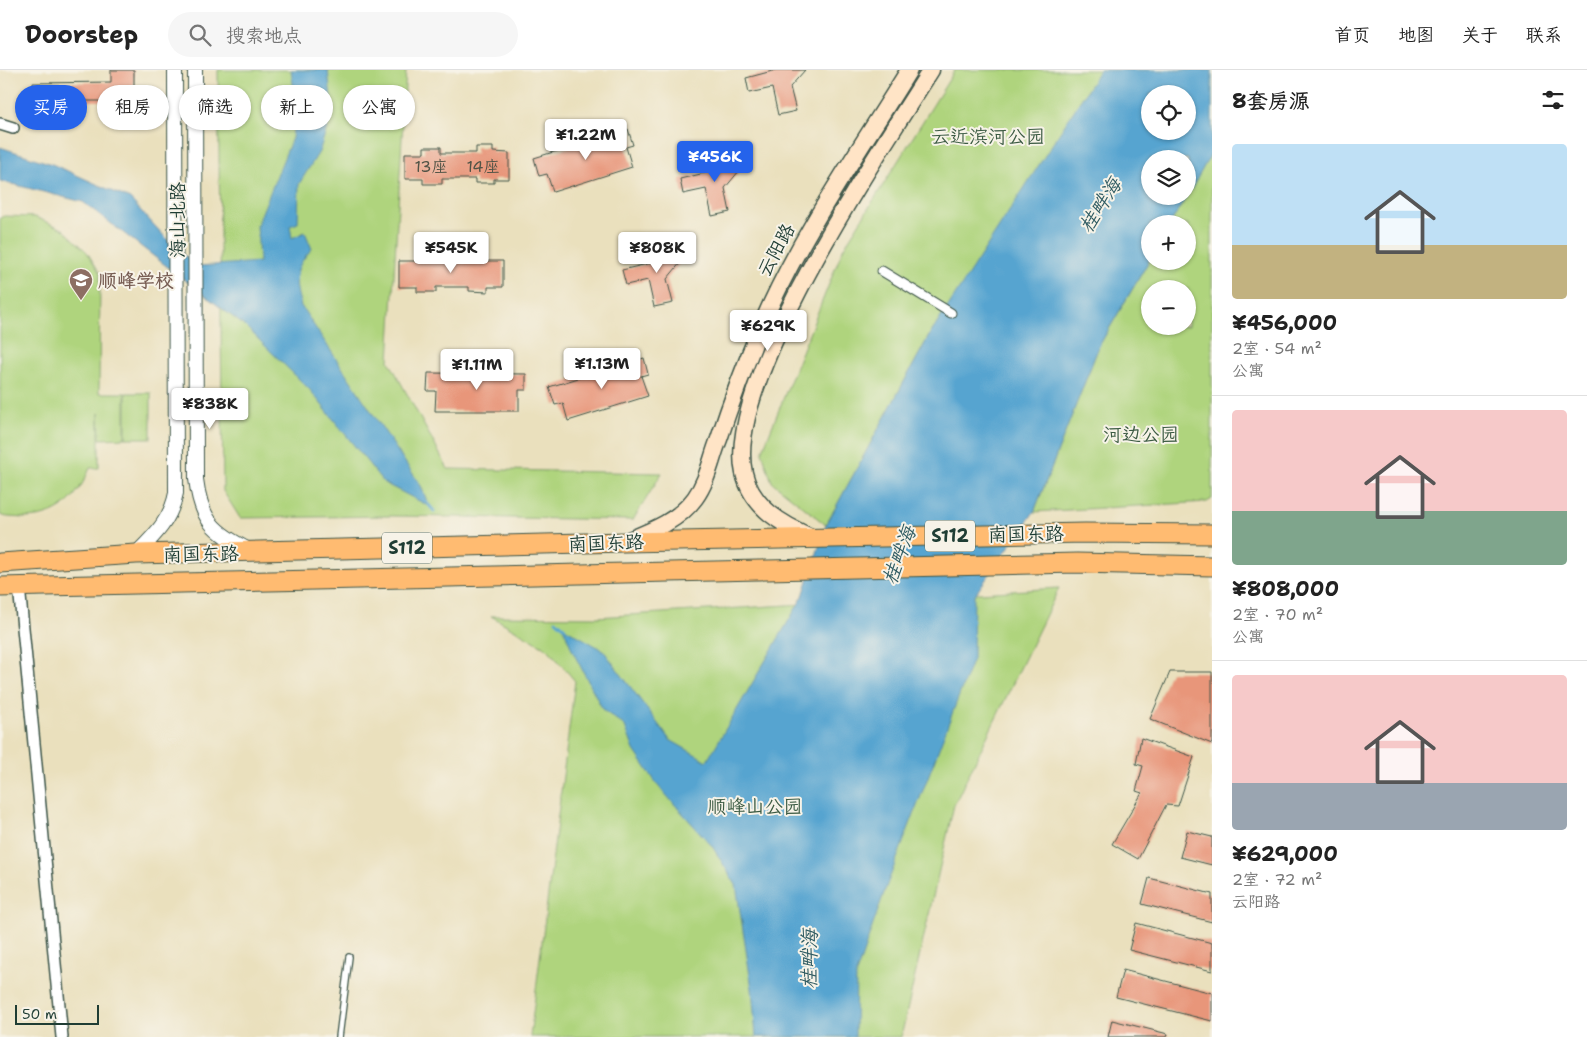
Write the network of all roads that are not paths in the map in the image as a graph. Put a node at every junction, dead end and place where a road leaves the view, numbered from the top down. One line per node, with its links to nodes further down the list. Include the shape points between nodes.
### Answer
1 (175, 70): 15 (street, 海山北路, via 176,493 173,509 166,520)
2 (195, 70): 14 (street, 海山北路, via 198,498 215,530)
3 (909, 70): 10 (main road, 云阳路, via 809,230)
4 (931, 70): 9 (main road, 云阳路, via 832,231)
5 (0, 124): 6 (street)
6 (13, 128)
7 (882, 271): 8 (street)
8 (950, 313)
9 (788, 314): 10 (main road, via 768,337 763,335); 12 (main road, 云阳路, via 750,401 741,456 750,491 765,510 791,528)
10 (763, 321): 13 (main road, 云阳路, via 696,497 671,521)
11 (1209, 532): 12 (highway, 南国东路 / S112)
12 (815, 539): 13 (highway, 南国东路 / S112)
13 (626, 542): 14 (highway, 南国东路 / S112)
14 (254, 553): 15 (highway, 南国东路 / S112)
15 (136, 554): 16 (highway, 南国东路 / S112)
16 (0, 563)
17 (1212, 566): 18 (highway, 南国东路 / S112, via 1077,563)
18 (19, 586): 19 (highway, 南国东路 / S112); 21 (street)
19 (0, 587)
20 (349, 957): 22 (lane)
21 (62, 1037)
22 (339, 1037)

